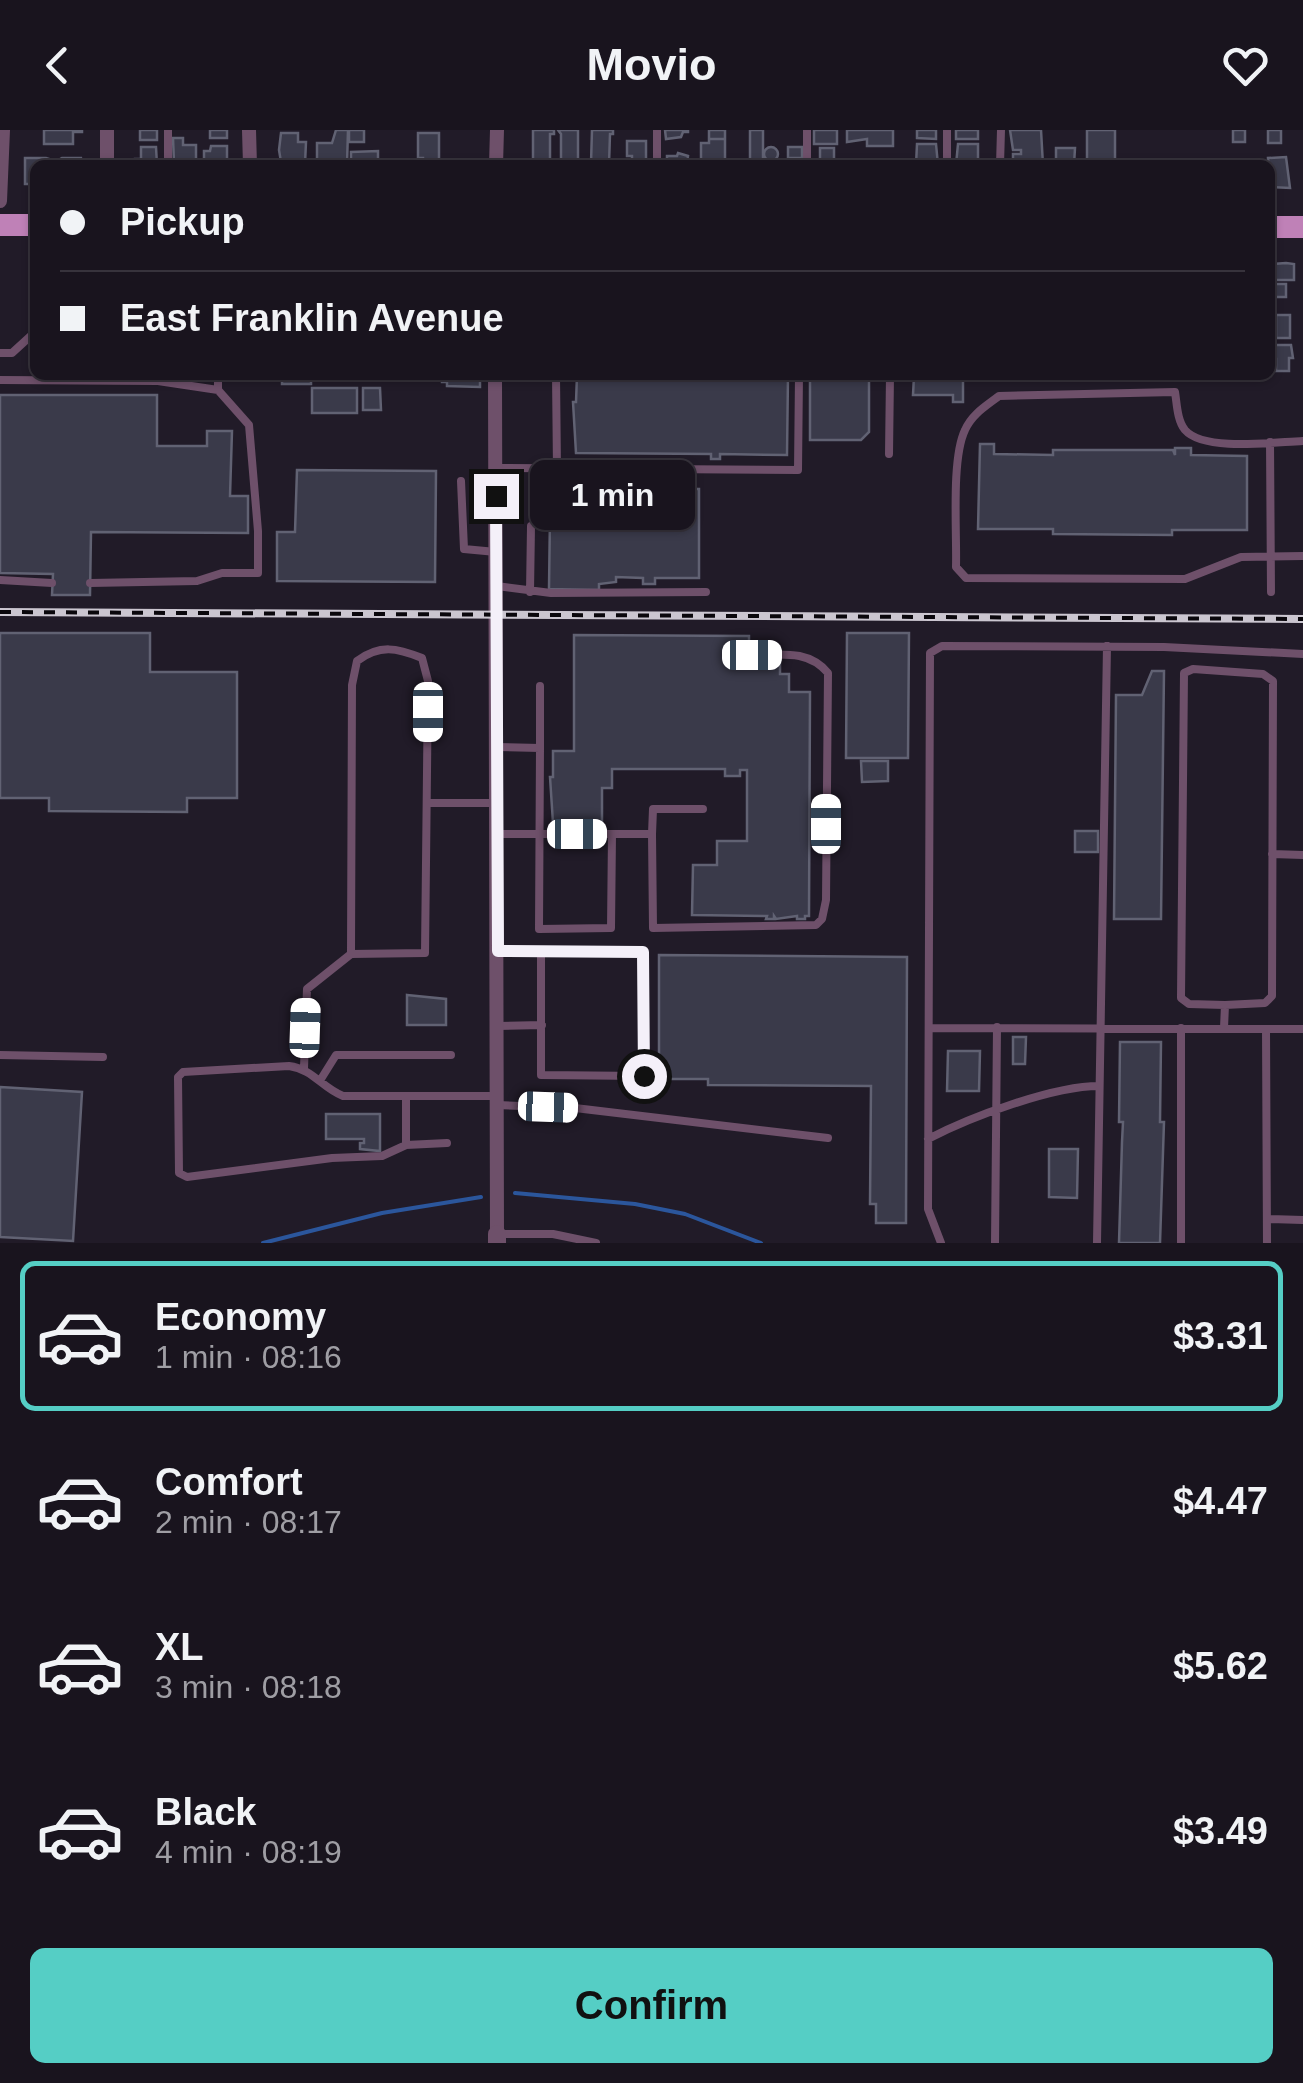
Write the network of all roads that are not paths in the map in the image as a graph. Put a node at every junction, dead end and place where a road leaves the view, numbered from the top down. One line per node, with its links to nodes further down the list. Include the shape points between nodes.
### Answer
1 (3, 130): 18 (street)
2 (107, 130): 10 (street)
3 (168, 130): 11 (lane)
4 (250, 130): 12 (street)
5 (497, 130): 13 (street)
6 (658, 130): 14 (lane)
7 (807, 130): 15 (lane)
8 (946, 130): 16 (lane)
9 (1001, 130): 17 (lane)
10 (107, 160)
11 (168, 160)
12 (250, 160)
13 (496, 160)
14 (657, 160)
15 (807, 160)
16 (946, 160)
17 (1000, 160)
18 (0, 201)
19 (0, 226): 20 (main road)
20 (30, 226)
21 (1275, 227): 22 (main road)
22 (1303, 227)
23 (30, 337): 24 (lane, via 12,353)
24 (0, 353)
25 (0, 380): 31 (lane, via 158,382)
26 (218, 380): 31 (lane)
27 (496, 380): 35 (street)
28 (556, 380): 36 (lane)
29 (799, 380): 36 (lane, via 798,470)
30 (890, 380): 34 (lane)
31 (218, 390): 43 (lane, via 249,425 258,573)
32 (1303, 441): 33 (lane)
33 (1270, 442): 40 (lane); 40 (lane, via 1204,442 1182,426 1175,392 999,396 976,412 959,453 956,567 966,578 1185,578 1228,560)
34 (888, 454)
35 (496, 468): 36 (lane); 39 (street)
36 (557, 470)
37 (461, 481): 39 (lane, via 464,549)
38 (532, 526): 46 (lane)
39 (496, 552): 45 (street)
40 (1271, 556): 41 (lane); 48 (lane)
41 (1303, 556)
42 (0, 580): 44 (lane)
43 (90, 583)
44 (52, 584)
45 (497, 586): 46 (lane); 53 (street)
46 (530, 592): 47 (lane)
47 (706, 592)
48 (1271, 592)
49 (1107, 646): 50 (lane); 70 (lane); 71 (lane, via 942,646 930,652)
50 (1303, 654)
51 (752, 655): 61 (lane, via 802,655 828,674 822,919 816,926 653,928)
52 (540, 686): 54 (lane)
53 (497, 748): 54 (lane); 56 (street)
54 (540, 748): 59 (lane)
55 (427, 803): 56 (lane); 66 (lane, via 425,954); 66 (lane, via 428,681 422,658 372,650 358,661 352,685)
56 (497, 803): 58 (street)
57 (703, 808): 61 (lane, via 652,808)
58 (497, 834): 59 (lane); 64 (street)
59 (540, 834): 60 (lane); 60 (lane, via 539,929 611,928)
60 (612, 834): 61 (lane)
61 (652, 834)
62 (1272, 854): 63 (lane); 67 (lane, via 1272,996 1265,1003); 67 (lane, via 1272,681 1263,674 1184,672 1182,998)
63 (1303, 854)
64 (498, 951): 65 (lane); 69 (street)
65 (542, 951): 68 (lane); 68 (lane, via 643,952 644,1076 540,1075)
66 (350, 954): 80 (lane, via 307,989)
67 (1225, 1004): 74 (lane)
68 (542, 1025): 69 (lane)
69 (497, 1026): 84 (street)
70 (1102, 1027): 72 (lane); 73 (lane); 82 (lane)
71 (929, 1028): 72 (lane); 87 (lane)
72 (997, 1028): 85 (lane)
73 (1181, 1028): 74 (lane); 97 (lane)
74 (1224, 1028): 75 (lane)
75 (1266, 1029): 76 (lane); 90 (lane)
76 (1303, 1029)
77 (451, 1055): 81 (lane, via 336,1055)
78 (0, 1056): 79 (lane)
79 (103, 1057)
80 (304, 1068): 81 (lane); 89 (lane, via 183,1072 180,1173 382,1156)
81 (321, 1080): 83 (lane, via 343,1096)
82 (1099, 1086): 85 (lane, via 1073,1086); 96 (lane)
83 (406, 1097): 84 (lane); 89 (lane)
84 (497, 1101): 86 (lane); 92 (street)
85 (996, 1112): 87 (lane); 95 (lane)
86 (828, 1138)
87 (928, 1139): 94 (lane, via 928,1209)
88 (447, 1143): 89 (lane)
89 (406, 1145)
90 (1267, 1219): 91 (lane); 98 (lane)
91 (1303, 1220)
92 (497, 1239): 93 (lane, via 553,1234)
93 (596, 1243)
94 (941, 1243)
95 (995, 1243)
96 (1097, 1243)
97 (1182, 1243)
98 (1267, 1243)

